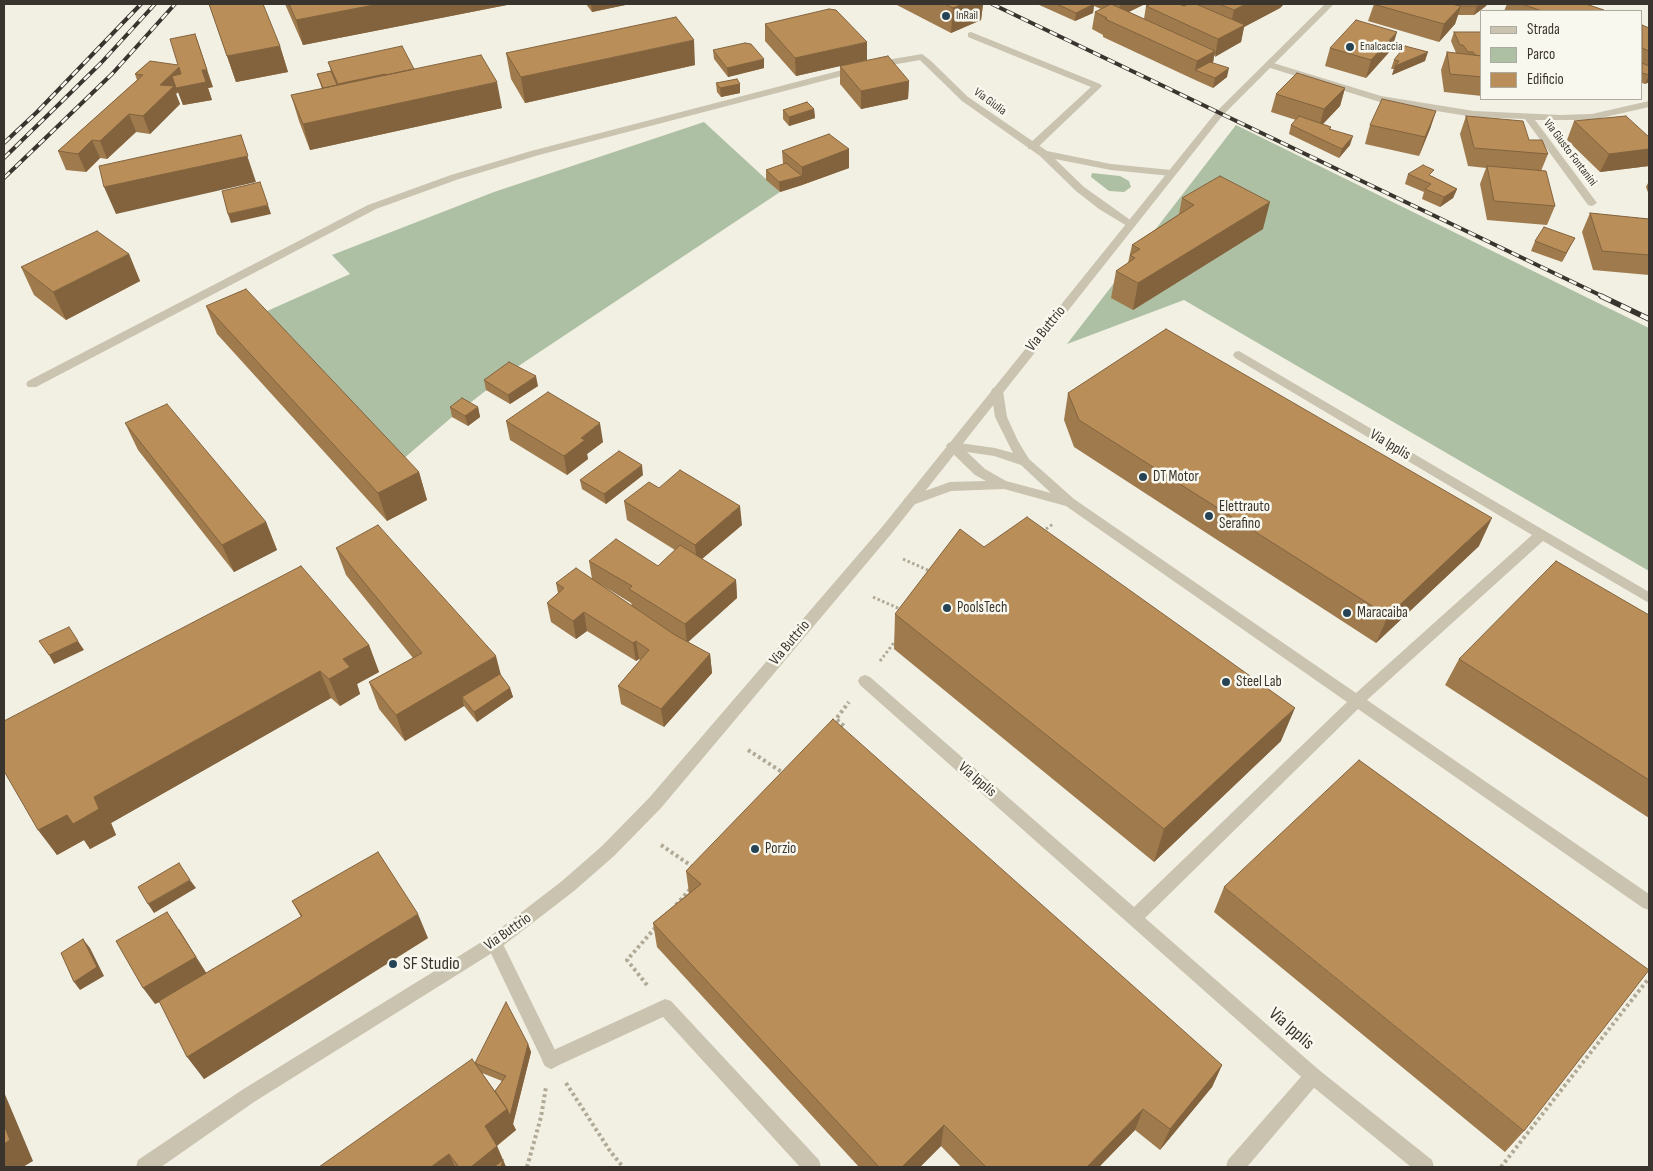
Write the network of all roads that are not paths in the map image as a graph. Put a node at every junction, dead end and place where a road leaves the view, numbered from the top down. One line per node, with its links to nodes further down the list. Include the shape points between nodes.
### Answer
1 (1330, 4): 3 (street, Via Buttrio)
2 (972, 35): 6 (street, via 1097,86)
3 (1270, 65): 5 (street, Via Giusto Fontanini, via 1380,99 1474,114); 8 (street, Via Buttrio, via 1220,113)
4 (1649, 104): 5 (street, Via Giusto Fontanini, via 1592,117)
5 (1528, 118): 9 (street, Via Giusto Fontanini)
6 (1032, 147): 7 (street, Via Giulia); 12 (street, Via Giulia, via 965,99 922,56 869,66 535,153 372,207)
7 (1044, 154): 8 (street, Via Giulia, via 1111,168); 10 (street, Via Giulia, via 1080,189)
8 (1171, 173): 10 (street, Via Buttrio)
9 (1592, 203)
10 (1131, 224): 13 (street, Via Buttrio)
11 (1238, 355): 19 (street, Via Ipplis)
12 (32, 384)
13 (997, 391): 14 (street, Via Buttrio); 15 (street, via 1001,416)
14 (952, 446): 15 (street, via 995,452); 16 (street, via 980,472); 17 (street, Via Buttrio)
15 (1025, 462): 18 (street)
16 (1004, 485): 17 (street, via 950,487); 18 (street)
17 (910, 500): 25 (street, Via Buttrio, via 655,803 568,886)
18 (1069, 502): 22 (street)
19 (1542, 534): 20 (street, Via Ipplis); 22 (street)
20 (1649, 598)
21 (865, 681): 24 (street, Via Ipplis)
22 (1357, 700): 23 (street); 24 (street)
23 (1649, 903)
24 (1134, 918): 26 (street, Via Ipplis)
25 (494, 943): 27 (street, Via Buttrio, via 248,1096); 28 (street, via 551,1060 665,1007)
26 (1313, 1076): 29 (street); 30 (street, Via Ipplis)
27 (145, 1167)
28 (812, 1167)
29 (1235, 1167)
30 (1425, 1167)

